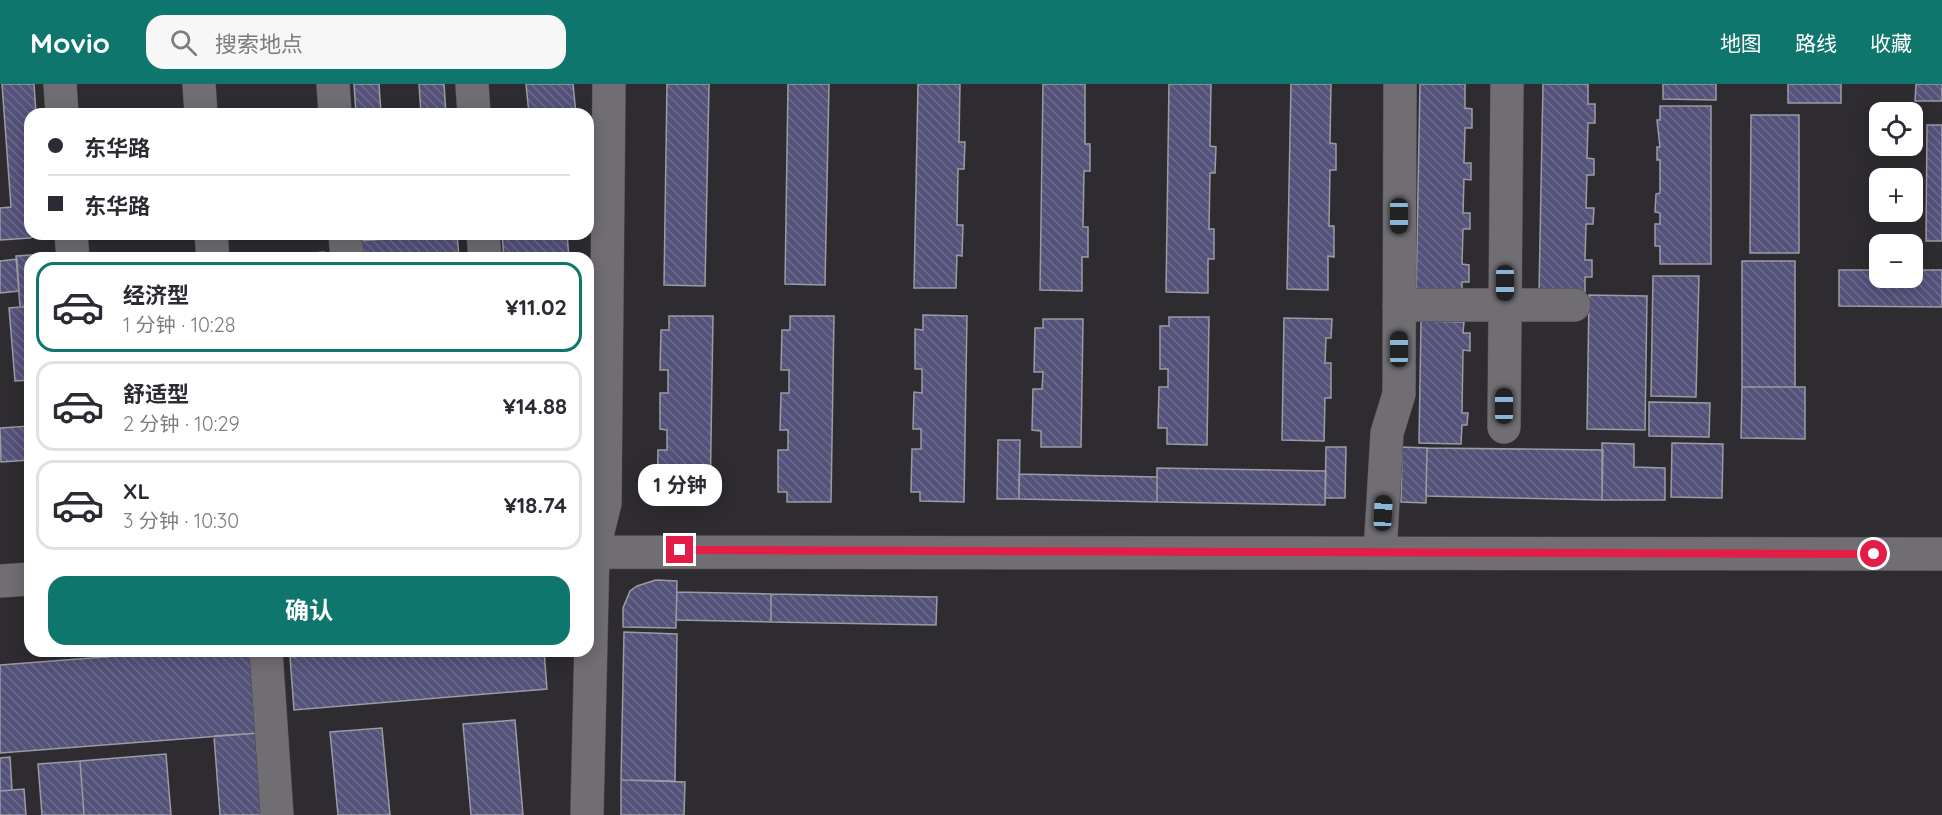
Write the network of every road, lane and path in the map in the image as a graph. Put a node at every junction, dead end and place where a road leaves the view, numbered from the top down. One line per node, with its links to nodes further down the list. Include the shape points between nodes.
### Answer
1 (60, 84): 8 (street)
2 (199, 84): 9 (street)
3 (333, 84): 10 (street)
4 (472, 84): 11 (street)
5 (609, 84): 16 (street, via 605,503)
6 (1400, 84): 12 (street)
7 (1507, 84): 13 (street)
8 (62, 108)
9 (201, 108)
10 (335, 108)
11 (474, 108)
12 (1399, 305): 13 (street); 18 (street, via 1399,394 1387,433)
13 (1505, 305): 14 (street); 15 (street)
14 (1574, 305)
15 (1504, 427)
16 (594, 539)
17 (594, 552): 18 (street)
18 (1380, 553): 19 (street)
19 (1942, 554)
20 (24, 579): 21 (street)
21 (0, 581)
22 (266, 657): 24 (street)
23 (588, 657): 25 (street)
24 (277, 815)
25 (586, 815)

